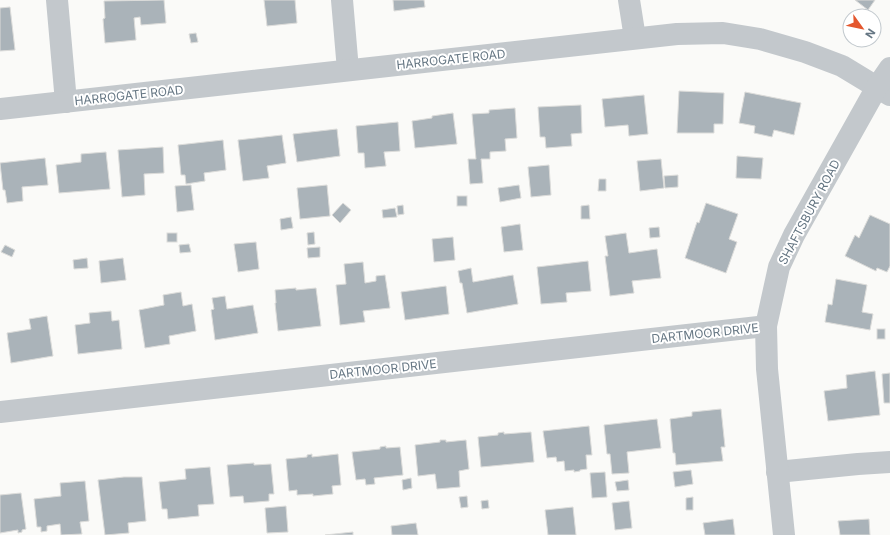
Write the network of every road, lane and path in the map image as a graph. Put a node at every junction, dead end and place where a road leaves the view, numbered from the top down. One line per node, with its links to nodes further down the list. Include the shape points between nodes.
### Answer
1 (57, 0): 8 (street)
2 (342, 0): 6 (street)
3 (629, 0): 4 (street)
4 (635, 38): 6 (street, HARROGATE ROAD); 7 (street, HARROGATE ROAD, via 677,34 723,34 760,40 805,52 842,66)
5 (890, 68): 7 (street, SHAFTSBURY ROAD)
6 (348, 70): 8 (street, HARROGATE ROAD)
7 (884, 91): 10 (street, SHAFTSBURY ROAD, via 794,235 779,267)
8 (66, 102): 9 (street, HARROGATE ROAD)
9 (0, 109)
10 (766, 326): 11 (street, DARTMOOR DRIVE); 13 (street, SHAFTSBURY ROAD, via 767,369)
11 (0, 412)
12 (890, 462): 13 (street)
13 (777, 472): 14 (street, SHAFTSBURY ROAD)
14 (784, 535)

